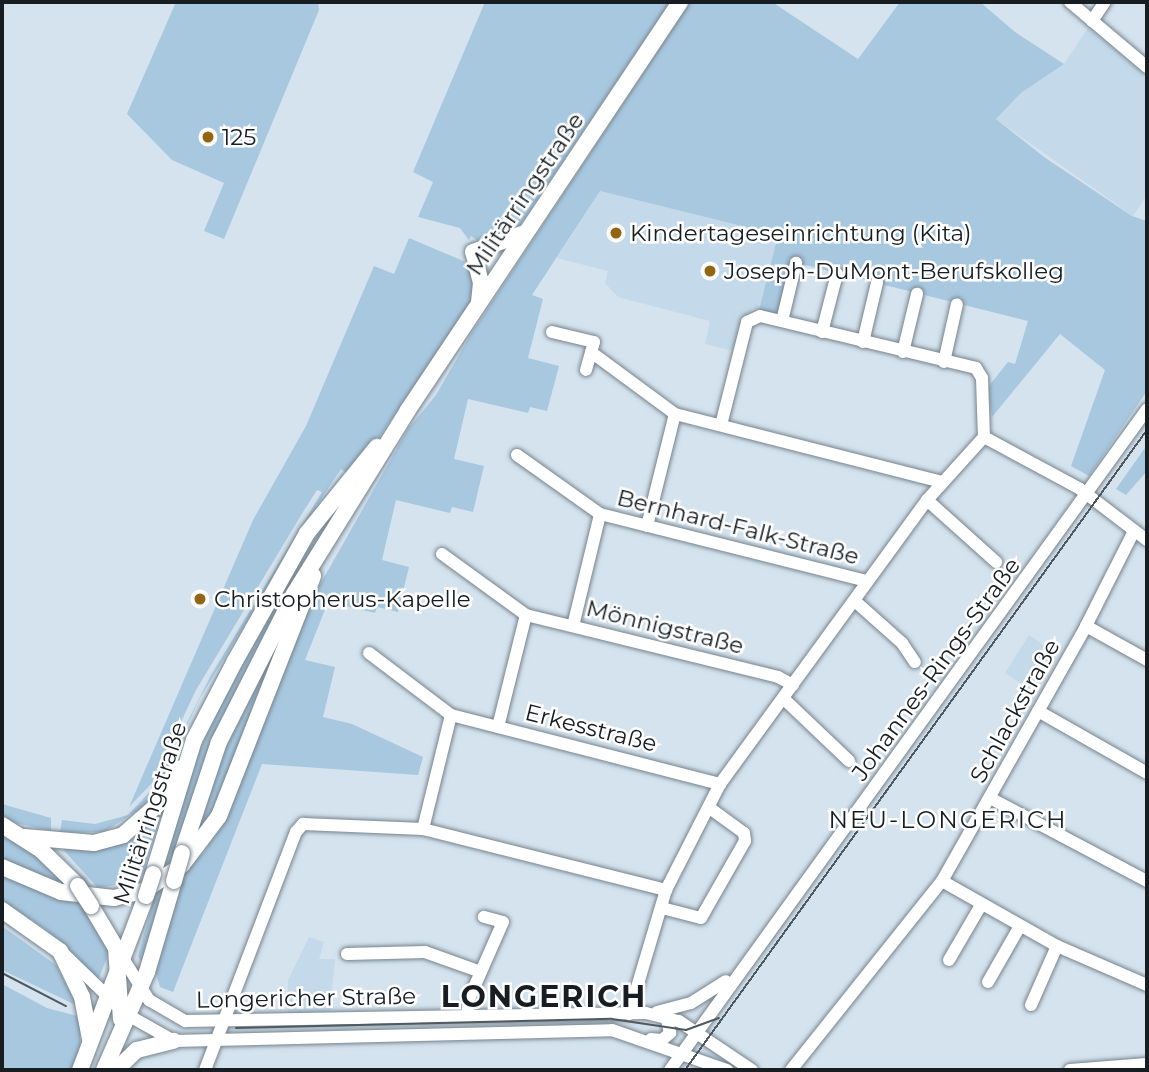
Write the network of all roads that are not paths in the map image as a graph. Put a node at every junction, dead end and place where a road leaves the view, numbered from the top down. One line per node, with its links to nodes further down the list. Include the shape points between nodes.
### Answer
1 (680, 2): 6 (main road, Militärringstraße)
2 (1070, 2): 4 (street)
3 (1105, 2): 4 (street)
4 (1091, 21): 5 (street)
5 (1147, 66)
6 (527, 232): 11 (main road, Militärringstraße); 11 (main road, via 474,252 481,283)
7 (796, 263): 13 (street)
8 (837, 274): 15 (street)
9 (877, 283): 16 (street)
10 (917, 294): 18 (street)
11 (479, 304): 21 (main road, Militärringstraße)
12 (957, 304): 19 (street)
13 (782, 321): 15 (street); 24 (street, via 760,316 747,322)
14 (552, 332): 17 (street, via 594,342)
15 (822, 332): 16 (street)
16 (863, 342): 18 (street)
17 (591, 352): 20 (street); 23 (street)
18 (903, 352): 19 (street)
19 (944, 362): 25 (street, via 981,373)
20 (586, 370)
21 (408, 410): 28 (main road, Militärringstraße); 31 (main road, Militärringstraße)
22 (1147, 410): 29 (street, Johannes-Rings-Straße)
23 (675, 414): 24 (street); 33 (street)
24 (722, 425): 27 (street)
25 (984, 437): 27 (street); 29 (street)
26 (517, 454): 32 (street, Bernhard-Falk-Straße)
27 (942, 482): 30 (street)
28 (338, 494): 31 (main road); 52 (main road, Militärringstraße, via 286,568)
29 (1087, 495): 34 (street); 75 (street, Johannes-Rings-Straße)
30 (928, 500): 38 (street); 39 (street)
31 (352, 503): 36 (main road, Militärringstraße)
32 (600, 514): 33 (street, Bernhard-Falk-Straße); 42 (street, Bernhard-Falk-Straße)
33 (647, 526): 39 (street, Bernhard-Falk-Straße)
34 (1134, 531): 35 (street); 43 (street, Schlackstraße)
35 (1147, 540)
36 (321, 551): 61 (main road, via 219,816 198,848 165,878 114,898 61,892); 79 (main road, Militärringstraße, bridge, via 282,614 230,715)
37 (442, 554): 41 (street, Mönnigstraße)
38 (996, 562)
39 (866, 581): 40 (street)
40 (856, 602): 46 (street, via 902,643); 47 (street)
41 (526, 615): 42 (street, Mönnigstraße); 51 (street)
42 (573, 626): 47 (street, Mönnigstraße, via 778,677)
43 (1086, 626): 45 (street); 49 (street, Schlackstraße)
44 (369, 653): 50 (street, Erkesstraße)
45 (1147, 660)
46 (915, 662)
47 (793, 685): 48 (street)
48 (784, 699): 53 (street); 55 (street)
49 (1038, 711): 54 (street); 56 (street, Schlackstraße)
50 (451, 715): 51 (street, Erkesstraße); 59 (street)
51 (498, 727): 55 (street, Erkesstraße)
52 (194, 740): 60 (main road, via 156,806 134,829 94,843); 73 (main road, Militärringstraße, bridge)
53 (849, 761)
54 (1147, 773)
55 (720, 784): 57 (street)
56 (990, 798): 62 (street, Schlackstraße); 63 (street)
57 (711, 809): 64 (street); 66 (street, via 744,832 745,841 701,918)
58 (2, 825): 60 (main road)
59 (423, 829): 64 (street); 85 (street, via 303,824)
60 (24, 837): 73 (main road, bridge, via 78,886)
61 (2, 867)
62 (943, 881): 65 (street); 100 (street, Schlackstraße)
63 (1146, 882)
64 (666, 890): 66 (street)
65 (981, 905): 69 (street); 74 (street)
66 (662, 908): 82 (street)
67 (2, 910): 71 (main road)
68 (484, 916): 76 (street, via 509,924)
69 (1020, 926): 70 (street); 77 (street)
70 (1057, 946): 78 (street); 80 (street)
71 (60, 951): 79 (street); 90 (main road, via 82,997)
72 (347, 954): 76 (street, via 425,952)
73 (124, 958): 79 (main road, Militärringstraße); 79 (street, Longericher Straße)
74 (949, 960)
75 (742, 968): 81 (street, via 691,1003); 86 (street, Johannes-Rings-Straße)
76 (481, 972): 83 (street)
77 (988, 982)
78 (1147, 985)
79 (126, 1005): 85 (street, Longericher Straße, via 185,1021); 88 (street, Longericher Straße); 90 (main road, Militärringstraße); 94 (main road, Militärringstraße)
80 (1031, 1005)
81 (646, 1013): 82 (street, Longericher Straße); 84 (street, Longericher Straße)
82 (629, 1014): 83 (street, Longericher Straße)
83 (467, 1015): 85 (street, Longericher Straße)
84 (666, 1017): 86 (street, Longericher Straße); 87 (street, via 671,1028 666,1038)
85 (222, 1022): 89 (street)
86 (697, 1031): 91 (street, Johannes-Rings-Straße); 99 (street, Longericher Straße)
87 (644, 1039): 89 (street, Longericher Straße, via 612,1030); 91 (street, Longericher Straße); 97 (street, via 665,1056)
88 (174, 1041): 89 (street, Longericher Straße); 95 (main road, via 137,1050)
89 (214, 1042): 96 (street)
90 (90, 1044): 93 (main road, Militärringstraße)
91 (681, 1053): 97 (street, Johannes-Rings-Straße); 98 (street, Longericher Straße)
92 (1147, 1063): 101 (street)
93 (80, 1070)
94 (104, 1070)
95 (116, 1070)
96 (205, 1070)
97 (670, 1070)
98 (727, 1070)
99 (752, 1070)
100 (791, 1070)
101 (1070, 1070)

